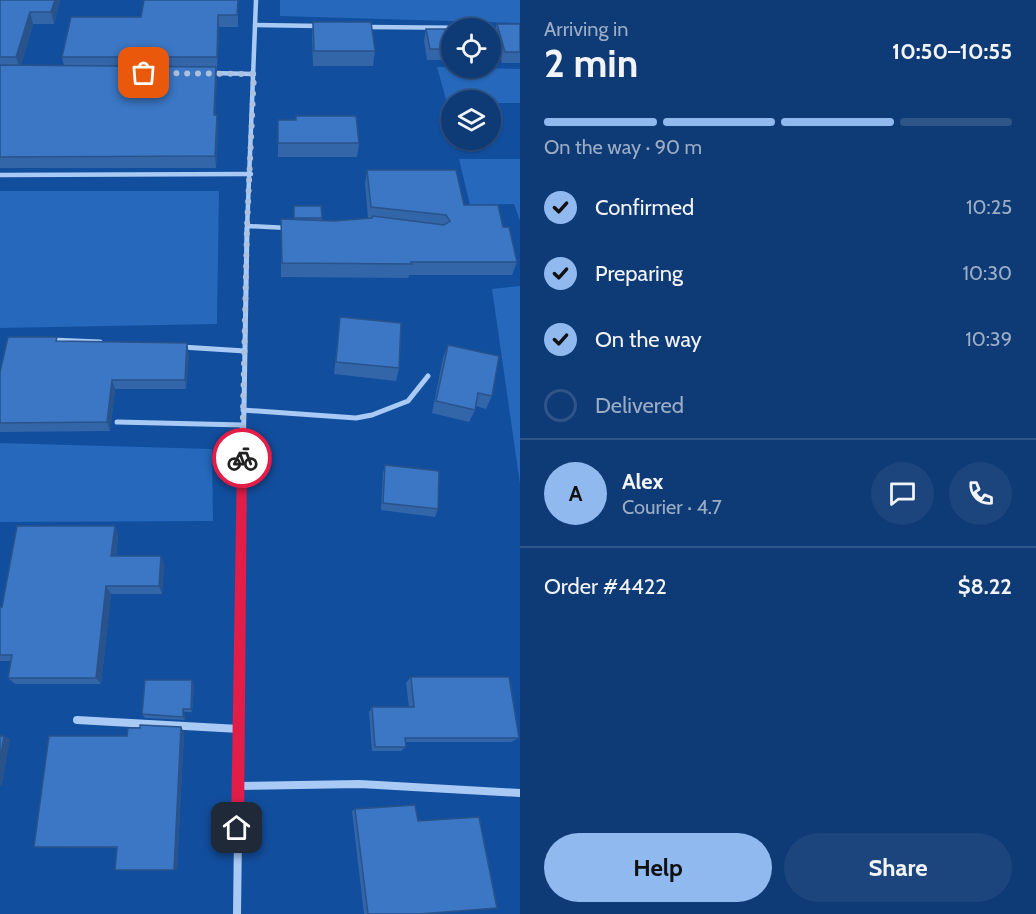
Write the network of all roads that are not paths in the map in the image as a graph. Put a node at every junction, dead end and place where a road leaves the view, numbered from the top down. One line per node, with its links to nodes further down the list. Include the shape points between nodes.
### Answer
1 (256, 0): 2 (street)
2 (255, 25): 3 (street); 7 (street)
3 (324, 26)
4 (359, 27): 5 (street)
5 (441, 28)
6 (204, 73): 7 (street)
7 (254, 74): 8 (street)
8 (251, 174): 9 (street); 10 (street)
9 (0, 175)
10 (247, 226): 11 (street); 15 (street)
11 (300, 228)
12 (38, 339): 13 (street)
13 (107, 343)
14 (176, 347): 15 (street)
15 (245, 351): 17 (street)
16 (428, 376): 17 (street, via 408,401 356,418)
17 (243, 410): 19 (street)
18 (117, 422): 19 (street)
19 (243, 425): 21 (street)
20 (77, 720): 21 (street)
21 (239, 729): 22 (street)
22 (238, 786): 23 (street, via 360,784); 24 (street)
23 (520, 793)
24 (237, 914)

